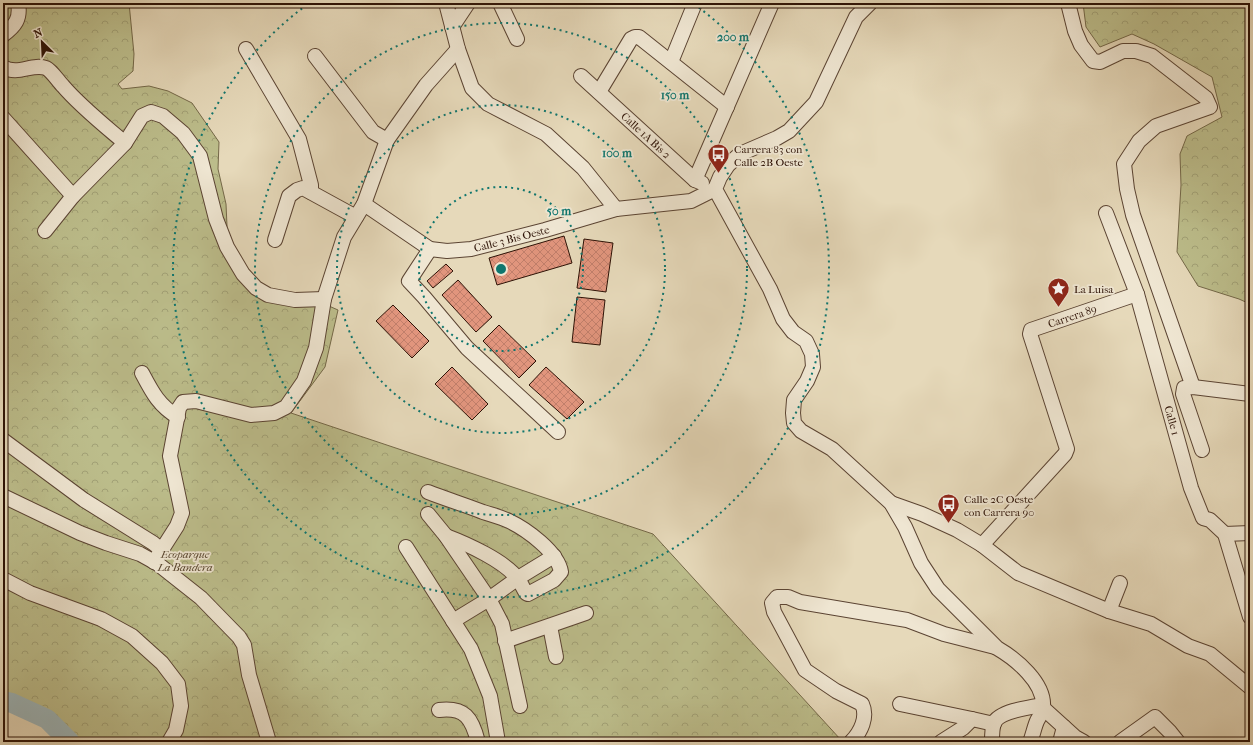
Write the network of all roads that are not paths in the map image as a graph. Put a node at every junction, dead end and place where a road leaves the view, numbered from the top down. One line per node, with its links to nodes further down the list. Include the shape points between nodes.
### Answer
1 (18, 3): 10 (street, via 20,12 13,28)
2 (446, 3): 9 (street)
3 (468, 3): 9 (street)
4 (500, 3): 11 (street)
5 (695, 3): 15 (street)
6 (772, 3): 19 (street)
7 (870, 3): 24 (street, via 856,17 816,102 789,131 740,154 720,177)
8 (1068, 3): 37 (street, via 1081,45 1093,61 1100,62 1123,51 1136,51 1152,56 1206,98 1210,107 1156,126 1139,141 1124,164 1132,215)
9 (452, 27): 13 (street)
10 (3, 35)
11 (517, 38)
12 (246, 49): 25 (street, via 299,139 311,185)
13 (458, 49): 21 (street, via 426,84); 28 (street, via 472,88 488,104 546,134 583,168)
14 (315, 56): 21 (street, via 373,132)
15 (671, 62): 18 (street, via 639,37 635,37 631,39); 19 (street)
16 (3, 67): 22 (street, via 17,71 46,68 72,96)
17 (581, 76): 18 (street, Calle 1A Bis 2)
18 (599, 92): 23 (street, Calle 1A Bis 2)
19 (727, 106): 23 (street)
20 (3, 118): 26 (street)
21 (387, 140): 27 (street)
22 (125, 143): 26 (street); 35 (street, via 142,116 151,112 163,116 182,132 200,156 216,219 227,247 243,274 256,288 268,295 295,300)
23 (695, 180): 24 (street, Calle 1A Bis 2)
24 (715, 189): 28 (street, Calle 3 Bis Oeste, via 691,201); 45 (street, via 770,289 783,318 793,332 806,341 812,354 813,367 794,400 794,423 801,431 832,449)
25 (310, 192): 30 (street); 32 (street, via 303,188 289,196)
26 (73, 196): 31 (street)
27 (364, 204): 30 (street); 33 (street, Calle 3 Bis Oeste)
28 (616, 209): 33 (street, Calle 3 Bis Oeste, via 471,249)
29 (1106, 213): 34 (street, Calle 1)
30 (356, 217): 35 (street, via 344,238)
31 (46, 231)
32 (275, 240)
33 (430, 249): 40 (street, via 409,281 467,348)
34 (1137, 294): 48 (street, Calle 1, via 1200,513 1202,518 1210,520); 50 (street, Carrera 89, via 1031,330 1030,334 1068,449)
35 (324, 299): 39 (street, via 314,355 304,381 286,406 274,413 251,415 196,401 182,402)
36 (142, 373): 39 (street, via 154,395 167,411)
37 (1193, 387): 38 (street); 42 (street, via 1184,388 1182,394)
38 (1250, 394)
39 (178, 417): 53 (street, via 170,456 182,513 177,526)
40 (558, 432)
41 (3, 440): 53 (street, via 84,500 153,543 158,547)
42 (1202, 450)
43 (428, 492): 52 (street, via 510,521 545,546)
44 (3, 496): 53 (street, via 80,533)
45 (891, 503): 50 (street, via 957,530); 64 (street, via 921,563 938,589)
46 (428, 514): 49 (street)
47 (1250, 533): 48 (street)
48 (1225, 534): 60 (street)
49 (446, 536): 54 (street, via 463,542 501,563); 57 (street)
50 (982, 546): 58 (street, via 1018,573)
51 (406, 547): 61 (street)
52 (554, 556): 54 (street); 54 (street, via 560,566 560,572 554,580 528,594)
53 (157, 557): 75 (street, via 201,598 244,645 249,675)
54 (518, 578): 57 (street)
55 (3, 579): 74 (street, via 30,593 101,619 132,636 162,663 178,684 181,706 176,730)
56 (1120, 583): 58 (street)
57 (489, 599): 61 (street); 63 (street, via 502,624)
58 (1109, 611): 66 (street, via 1152,624 1188,646 1210,654)
59 (586, 613): 62 (street)
60 (1250, 617)
61 (452, 621): 77 (street, via 471,649 490,696)
62 (550, 626): 63 (street); 65 (street)
63 (505, 641): 68 (street)
64 (998, 648): 69 (street, via 1007,653 1035,680); 78 (street, via 944,634 907,620 800,602 788,597 777,598 772,603 774,612 805,670 836,691 862,704 865,710 864,718 857,737)
65 (556, 657)
66 (1250, 687)
67 (900, 704): 71 (street)
68 (520, 706)
69 (1043, 706): 72 (street, via 1009,712); 73 (street); 81 (street)
70 (439, 710): 76 (street, via 460,711 470,720)
71 (972, 719): 72 (street); 79 (street)
72 (994, 724): 80 (street)
73 (1064, 727): 82 (street); 83 (street)
74 (169, 742)
75 (269, 742)
76 (478, 742)
77 (498, 742)
78 (852, 742)
79 (942, 742)
80 (992, 742)
81 (1030, 742)
82 (1060, 742)
83 (1084, 742)
84 (1120, 742): 85 (street, via 1155,717)
85 (1178, 742)

